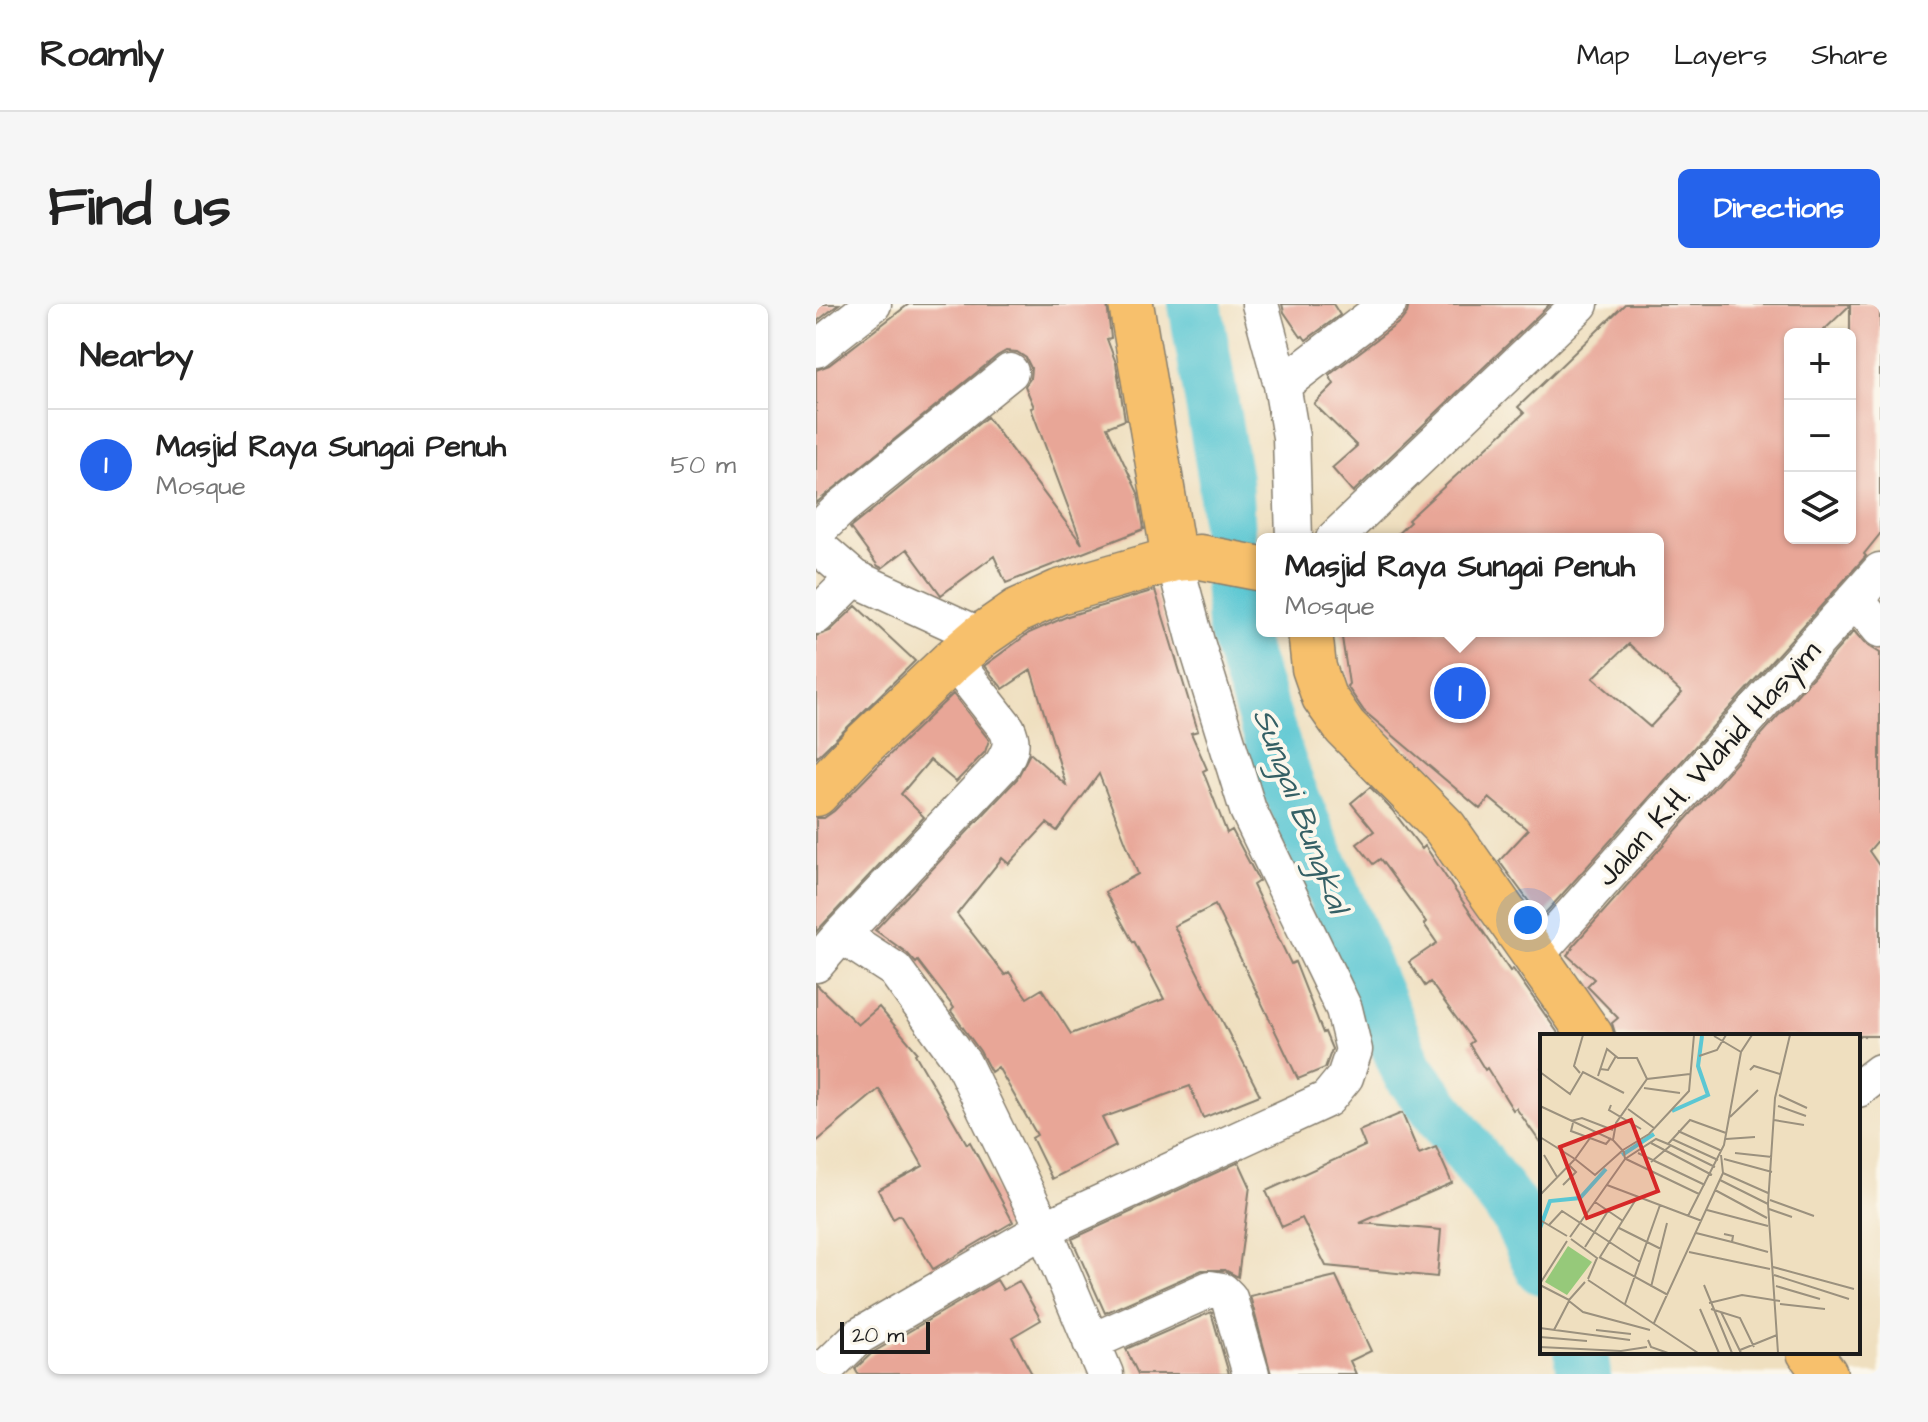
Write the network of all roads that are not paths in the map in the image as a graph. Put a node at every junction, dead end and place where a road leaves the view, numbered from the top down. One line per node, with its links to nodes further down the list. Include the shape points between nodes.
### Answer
1 (873, 304): 6 (street)
2 (1131, 304): 13 (main road)
3 (1260, 304): 8 (street)
4 (1388, 304): 8 (street)
5 (1580, 304): 11 (street)
6 (816, 349)
7 (1010, 372): 9 (street)
8 (1282, 385): 10 (street, via 1291,437)
9 (816, 532)
10 (1294, 533)
11 (1340, 533)
12 (816, 545): 16 (street)
13 (1187, 558): 14 (main road); 21 (main road, via 1059,592 1017,611); 29 (street, via 1196,642 1248,810 1344,1009 1354,1050 1345,1077 1327,1099)
14 (1256, 568)
15 (1880, 571): 17 (street, Jalan K.H. Wahid Hasyim)
16 (854, 578): 18 (street); 21 (street)
17 (1855, 599): 19 (street); 24 (street, Jalan K.H. Wahid Hasyim)
18 (816, 616)
19 (1880, 629)
20 (1311, 637): 24 (main road, via 1324,697 1345,727 1445,828)
21 (967, 648): 22 (main road); 23 (street, via 1012,748 1002,765)
22 (816, 794)
23 (841, 935): 25 (street); 29 (street, via 895,970 963,1063)
24 (1536, 955): 26 (main road)
25 (816, 964)
26 (1590, 1034)
27 (1880, 1072): 28 (street)
28 (1860, 1087)
29 (1044, 1229): 31 (street); 32 (street, via 859,1336 820,1374)
30 (1810, 1354): 34 (main road)
31 (1098, 1358): 33 (street, via 1210,1289 1229,1298)
32 (816, 1369)
33 (1251, 1374)
34 (1825, 1374)

